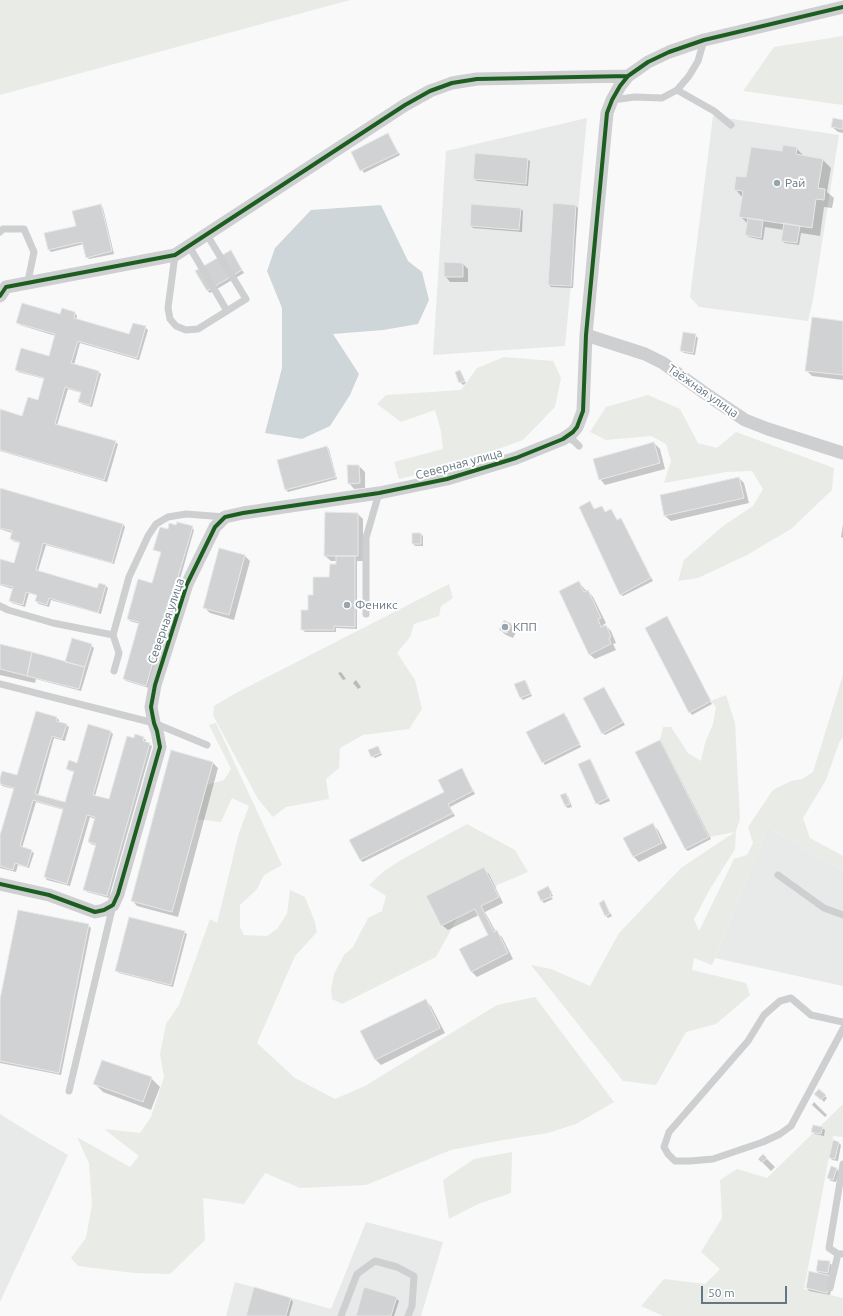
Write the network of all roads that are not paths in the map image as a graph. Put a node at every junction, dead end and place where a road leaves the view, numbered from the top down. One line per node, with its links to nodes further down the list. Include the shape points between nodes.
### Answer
1 (843, 7): 2 (street)
2 (704, 40): 3 (street, via 648,62); 4 (lane, via 698,61)
3 (628, 76): 5 (street, Северная улица); 8 (street, via 477,79 430,90)
4 (677, 90): 5 (lane, via 662,98 635,97); 6 (lane, via 714,111)
5 (612, 100): 14 (street, Северная улица, via 607,113)
6 (731, 125)
7 (0, 232): 11 (lane, via 3,229 24,229 34,252)
8 (207, 234): 9 (street); 13 (lane, via 246,299)
9 (189, 246): 10 (street); 13 (lane)
10 (175, 255): 11 (street); 13 (lane, via 168,308 170,319 176,326 186,330 198,329)
11 (30, 282): 12 (street)
12 (2, 289)
13 (227, 311)
14 (586, 334): 15 (street, Северная улица, via 583,411 577,427); 17 (street, Таёжная улица, via 645,354 663,363 745,420)
15 (563, 439): 16 (lane, via 570,439); 18 (street, Северная улица, via 516,458 447,479)
16 (579, 446)
17 (843, 453)
18 (379, 493): 19 (street, Северная улица); 21 (lane, via 366,538)
19 (225, 517): 22 (lane, via 186,514 168,517 156,524 129,577); 25 (street, Северная улица, via 214,527 187,584 154,685 151,707)
20 (0, 606): 22 (lane, via 52,623)
21 (366, 614)
22 (113, 635): 23 (lane, via 119,653)
23 (114, 671)
24 (0, 684): 25 (lane)
25 (154, 722): 26 (lane); 29 (street, Северная улица, via 160,747)
26 (207, 745)
27 (778, 875): 30 (lane, via 824,908)
28 (0, 884): 29 (street, via 49,895 95,912)
29 (113, 905): 33 (lane)
30 (843, 915)
31 (843, 1022): 32 (lane, via 810,1015 791,998 780,1001 764,1015 748,1041 669,1132 664,1148 668,1154 675,1161 713,1159 780,1134 791,1126)
32 (843, 1029)
33 (69, 1091)
34 (843, 1164): 35 (lane, via 829,1248)
35 (840, 1254): 36 (lane)
36 (830, 1288)
37 (341, 1316): 38 (lane, via 357,1274 375,1261 397,1267 414,1276 412,1306)
38 (408, 1316)

